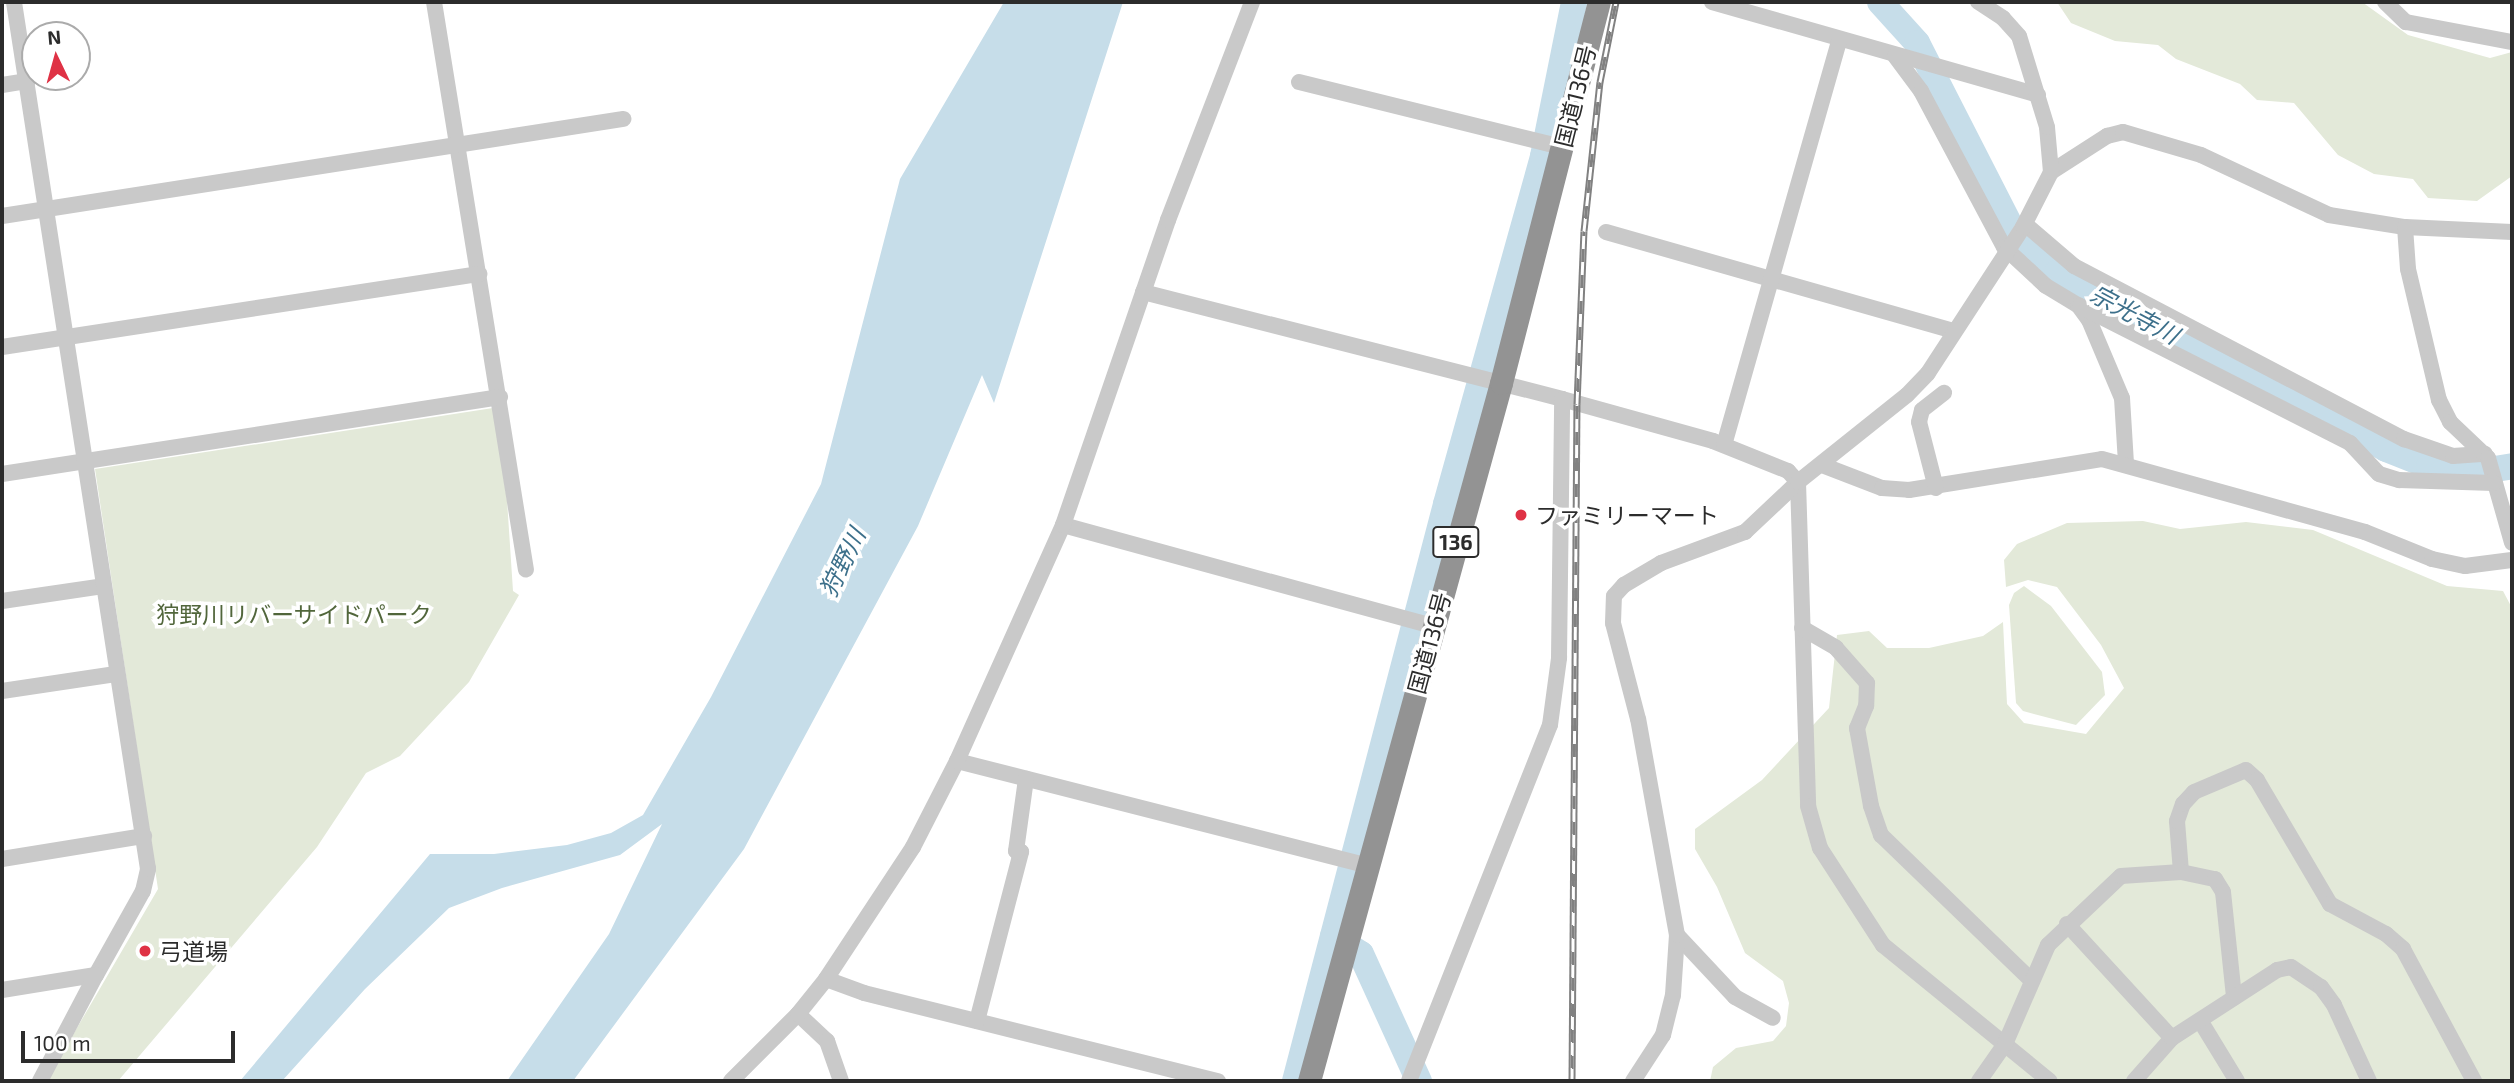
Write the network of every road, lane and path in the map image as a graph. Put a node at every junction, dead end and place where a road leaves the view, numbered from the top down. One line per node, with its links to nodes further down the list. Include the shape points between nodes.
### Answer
1 (14, 2): 9 (street)
2 (434, 2): 18 (street)
3 (1252, 2): 30 (street)
4 (1599, 2): 19 (highway, 国道136号 / 136)
5 (1712, 2): 8 (street)
6 (1978, 2): 16 (street, via 2003,18 2018,36)
7 (2385, 2): 10 (street, via 2406,22)
8 (1840, 39): 11 (street); 29 (street)
9 (21, 42)
10 (2512, 42)
11 (1899, 58): 16 (street); 27 (street)
12 (21, 82): 14 (street)
13 (1299, 82): 19 (street)
14 (2, 85)
15 (29, 91): 21 (street)
16 (2038, 95): 20 (street, via 2053,158)
17 (623, 119): 18 (street)
18 (458, 145): 21 (street); 28 (street)
19 (1561, 148): 35 (highway, 国道136号 / 136)
20 (2051, 172): 23 (street); 24 (street, via 2107,136 2141,135 2201,155 2329,215)
21 (47, 209): 22 (street); 33 (street)
22 (2, 216)
23 (2024, 226): 27 (street); 40 (street, via 2074,266 2404,439 2453,456)
24 (2405, 227): 26 (street); 40 (street, via 2408,269 2438,400 2450,422)
25 (1606, 232): 29 (street)
26 (2512, 232)
27 (2008, 248): 31 (street, via 2046,286); 32 (street)
28 (479, 274): 33 (street); 37 (street)
29 (1772, 279): 32 (street); 39 (street)
30 (1143, 292): 35 (street); 48 (street)
31 (2078, 305): 42 (street, via 2090,320 2122,398); 46 (street, via 2350,443 2379,474 2399,480)
32 (1954, 331): 43 (street, via 1928,373 1907,395)
33 (65, 337): 34 (street); 41 (street)
34 (2, 347)
35 (1487, 379): 38 (street); 54 (highway, 国道136号 / 136)
36 (1944, 393): 47 (street, via 1922,410 1919,422)
37 (500, 397): 41 (street); 51 (street)
38 (1562, 399): 39 (street); 82 (street, via 1559,658 1550,725)
39 (1724, 445): 45 (street, via 1763,459)
40 (2486, 456): 46 (street)
41 (85, 462): 44 (street); 52 (street)
42 (2126, 464): 47 (street, via 2079,459); 50 (street, via 2365,532 2432,559 2465,566)
43 (1822, 466): 45 (street); 47 (street, via 1882,488)
44 (2, 474)
45 (1798, 482): 55 (street); 65 (street, via 1745,532 1661,563 1623,585 1614,596 1613,623 1638,719)
46 (2494, 482): 49 (street)
47 (1936, 488)
48 (1063, 525): 54 (street); 58 (street)
49 (2512, 543)
50 (2512, 560)
51 (526, 570)
52 (103, 586): 53 (street); 56 (street)
53 (2, 601)
54 (1433, 626): 62 (highway, 国道136号 / 136)
55 (1802, 628): 68 (street, via 1836,648 1867,683 1866,706 1857,728 1881,835); 76 (street, via 1808,806 1820,848 1880,943)
56 (116, 674): 57 (street); 60 (street)
57 (2, 691)
58 (957, 761): 59 (street); 67 (street, via 913,847)
59 (1026, 779): 62 (street); 73 (street, via 1017,850 1021,852)
60 (144, 836): 61 (street); 66 (street, via 145,886)
61 (2, 859)
62 (1369, 866): 81 (highway, 国道136号 / 136)
63 (2181, 872): 64 (street, via 2121,876); 70 (street, via 2215,879 2223,892); 89 (street, via 2177,821 2183,804 2194,792 2246,770 2257,780 2330,904 2386,934 2403,949)
64 (2067, 924): 68 (street, via 2048,945); 75 (street)
65 (1677, 935): 72 (street, via 1735,997); 83 (street, via 1676,974 1664,1035)
66 (96, 975): 69 (street); 77 (street)
67 (826, 978): 71 (street); 73 (street)
68 (2032, 981): 76 (street)
69 (2, 990)
70 (2234, 997): 74 (street); 88 (street, via 2277,970 2291,967 2306,974 2334,1005)
71 (798, 1014): 78 (street); 79 (street, via 827,1041)
72 (1773, 1018)
73 (977, 1021): 80 (street)
74 (2201, 1022): 75 (street); 87 (street)
75 (2172, 1038): 86 (street)
76 (2005, 1044): 84 (street); 85 (street)
77 (40, 1081)
78 (731, 1081)
79 (841, 1081)
80 (1218, 1081)
81 (1308, 1081)
82 (1409, 1081)
83 (1633, 1081)
84 (1979, 1081)
85 (2050, 1081)
86 (2134, 1081)
87 (2237, 1081)
88 (2369, 1081)
89 (2474, 1081)

